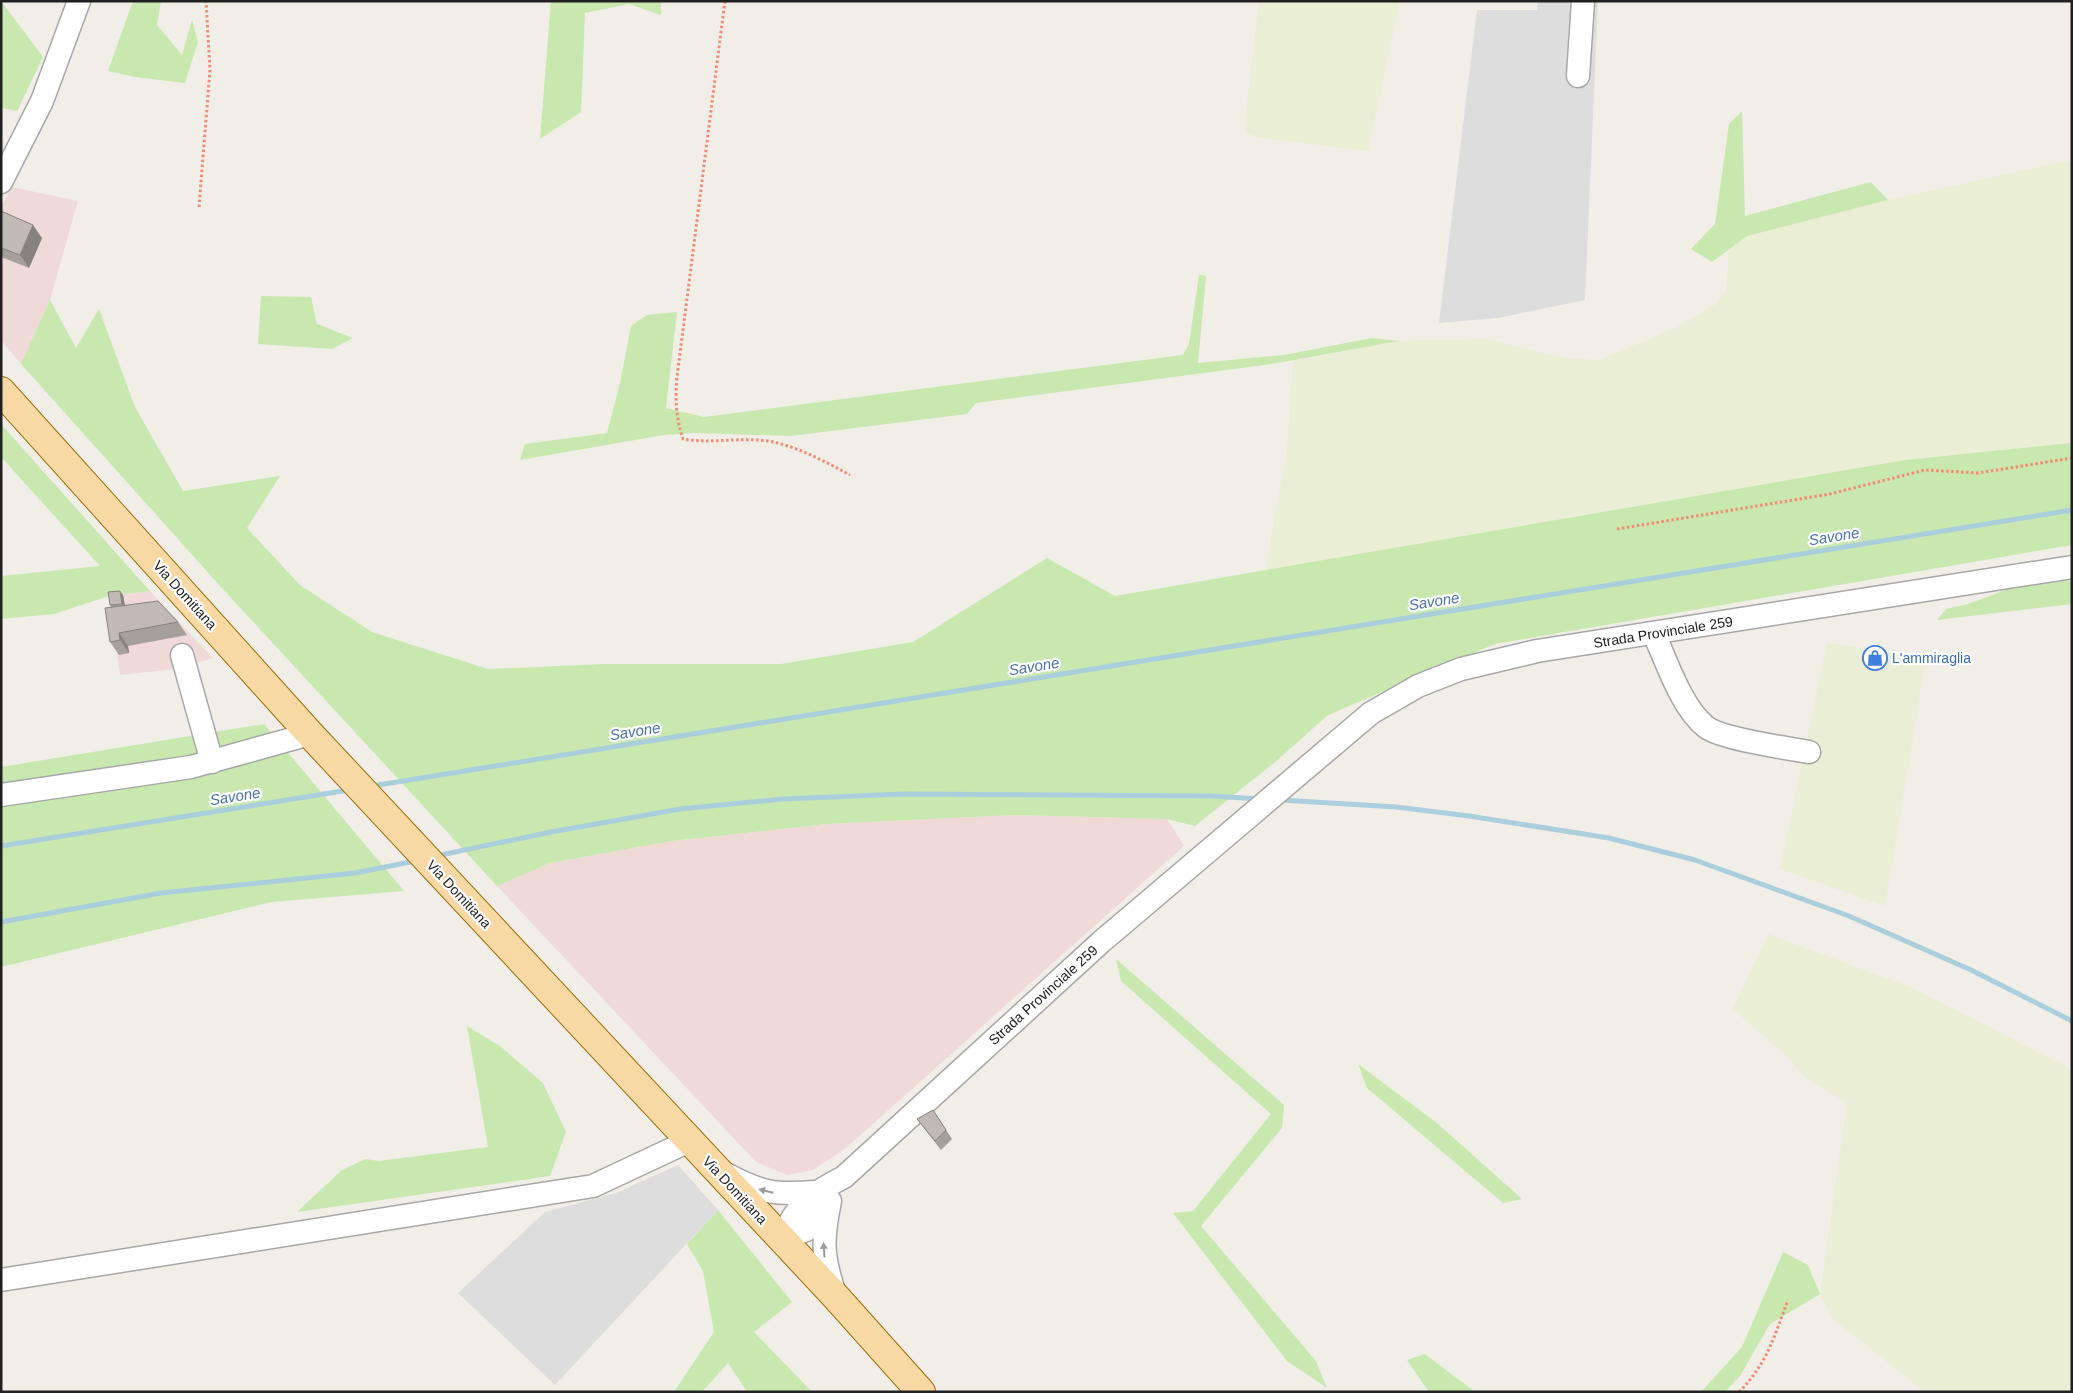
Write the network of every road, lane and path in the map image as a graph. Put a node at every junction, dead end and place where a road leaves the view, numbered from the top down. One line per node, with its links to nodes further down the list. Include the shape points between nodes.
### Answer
1 (79, 1): 6 (street, via 42,101)
2 (206, 1): 7 (path, via 210,70)
3 (725, 1): 10 (path, via 677,377 677,421 683,439 768,442 811,454)
4 (1583, 1): 5 (street)
5 (1578, 76)
6 (1, 182)
7 (199, 207)
8 (1, 391): 15 (main road, Via Domitiana)
9 (2072, 458): 11 (path, via 1978,473 1925,470 1830,494)
10 (850, 474)
11 (1617, 529)
12 (2072, 567): 13 (street, Strada Provinciale 259)
13 (1654, 634): 16 (street, via 1686,702 1706,727 1736,738); 21 (street, Strada Provinciale 259, via 1537,651 1461,669 1418,686 1371,713 1101,942)
14 (182, 655): 17 (street)
15 (317, 741): 17 (street); 19 (main road, Via Domitiana)
16 (1809, 752)
17 (212, 762): 18 (street)
18 (1, 795)
19 (689, 1141): 20 (main road, Via Domitiana); 23 (street, via 593,1186)
20 (715, 1168): 21 (street, Strada Provinciale 259, one-way to 20, via 782,1195 749,1187); 22 (main road, Via Domitiana)
21 (822, 1196): 22 (street, Strada Provinciale 259, via 792,1216); 24 (street, one-way to 21, via 825,1264)
22 (781, 1240): 24 (main road, Via Domitiana)
23 (1, 1280)
24 (836, 1297): 26 (main road, Via Domitiana)
25 (1788, 1300): 27 (path, via 1773,1341 1756,1374)
26 (921, 1392)
27 (1739, 1392)

